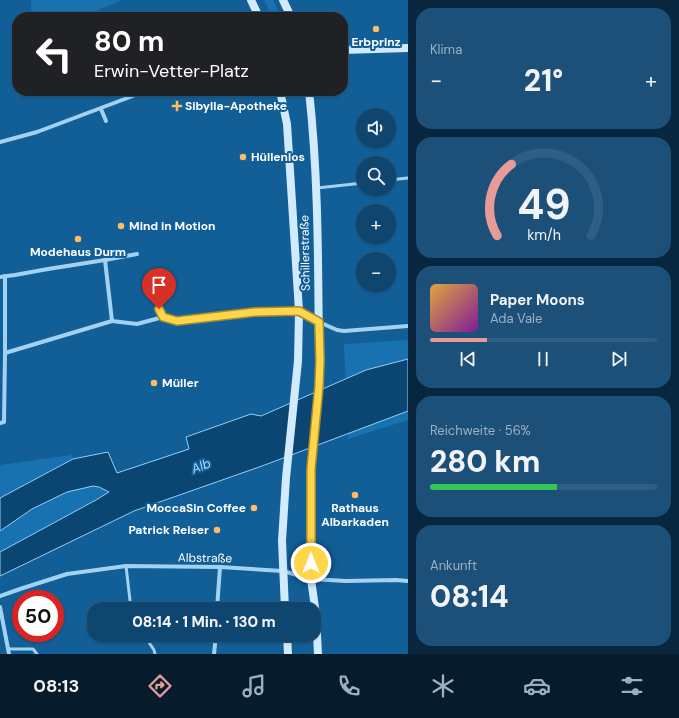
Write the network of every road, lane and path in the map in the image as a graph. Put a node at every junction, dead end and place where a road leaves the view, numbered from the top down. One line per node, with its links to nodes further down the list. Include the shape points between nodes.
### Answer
1 (251, 0): 3 (main road)
2 (283, 0): 4 (main road)
3 (257, 12)
4 (289, 12)
5 (408, 48): 6 (main road)
6 (348, 50)
7 (134, 96): 10 (street)
8 (281, 96): 21 (main road, Schillerstraße, via 287,124)
9 (309, 96): 16 (main road, Schillerstraße)
10 (101, 109): 11 (street); 12 (street)
11 (106, 121)
12 (0, 142)
13 (408, 178): 14 (lane)
14 (396, 179)
15 (356, 184): 16 (lane)
16 (316, 188): 24 (main road, Schillerstraße)
17 (136, 254): 18 (street)
18 (105, 260): 19 (street); 23 (street)
19 (2, 276): 26 (street)
20 (159, 300): 22 (lane, via 159,309)
21 (299, 311): 22 (lane, via 255,312 177,321); 24 (lane); 30 (main road, Schillerstraße, via 296,392 282,541)
22 (163, 317): 23 (street, via 137,324)
23 (112, 321): 26 (street)
24 (319, 322): 25 (street, via 344,332); 31 (main road, Schillerstraße, via 319,386 311,469)
25 (408, 326)
26 (5, 353): 27 (street)
27 (2, 422)
28 (126, 566): 29 (street, Albstraße); 33 (street, Albstraße, via 67,574); 34 (lane)
29 (220, 567): 30 (street, Albstraße); 35 (street)
30 (283, 572): 31 (street, Albstraße); 36 (main road, Schillerstraße)
31 (311, 579): 32 (street, Albstraße); 47 (main road, Schillerstraße)
32 (408, 581)
33 (0, 596)
34 (130, 602)
35 (218, 602)
36 (285, 602)
37 (0, 607): 41 (street)
38 (149, 642): 44 (lane)
39 (215, 642): 45 (street)
40 (287, 642): 46 (main road)
41 (8, 649): 42 (street); 43 (lane, via 33,649)
42 (9, 654)
43 (37, 654)
44 (155, 654)
45 (214, 654)
46 (288, 654)
47 (318, 654)

